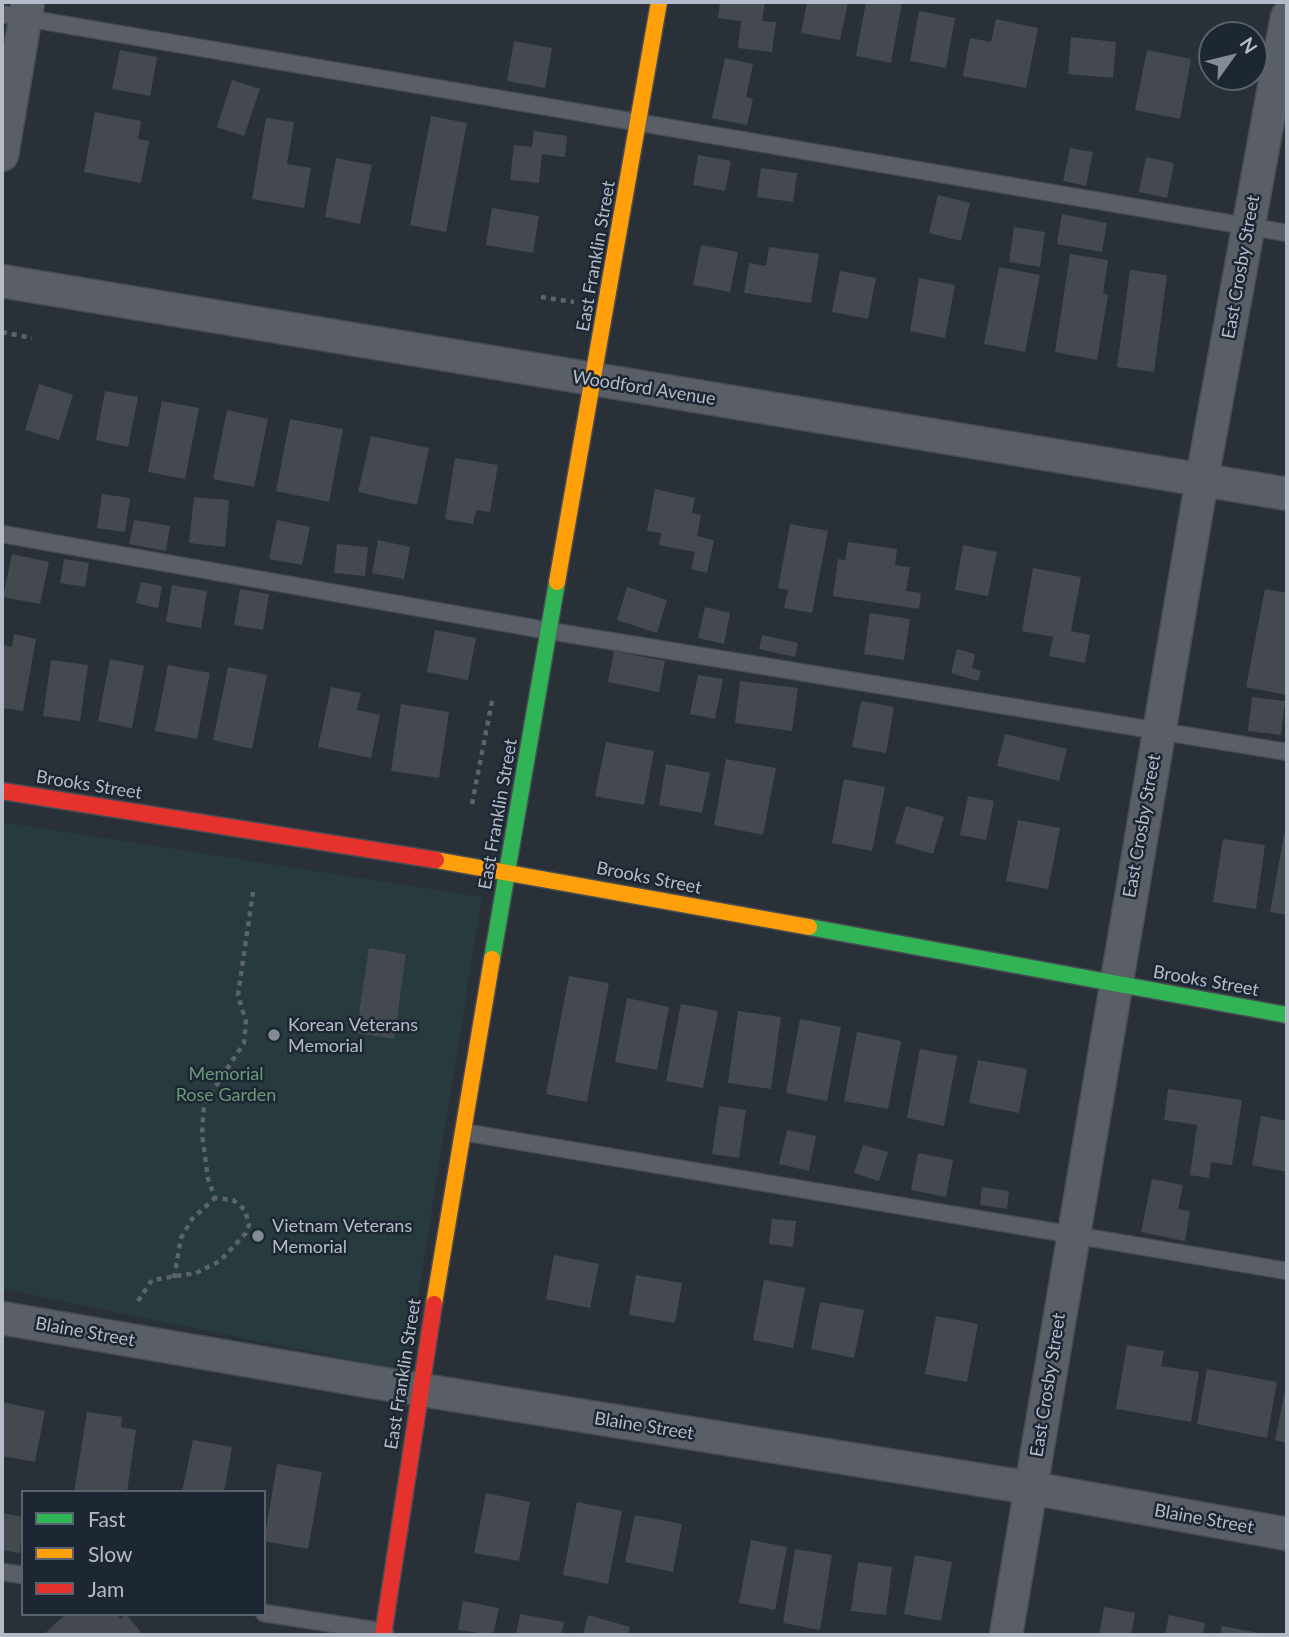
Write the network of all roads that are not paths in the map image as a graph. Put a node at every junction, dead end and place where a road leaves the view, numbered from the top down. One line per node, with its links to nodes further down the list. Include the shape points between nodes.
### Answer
1 (659, 2): 4 (main road, East Franklin Street)
2 (18, 11): 4 (lane); 5 (street)
3 (1287, 17): 6 (street, East Crosby Street)
4 (639, 121): 6 (lane); 9 (main road, East Franklin Street)
5 (2, 156)
6 (1248, 227): 7 (lane); 10 (street, East Crosby Street)
7 (1287, 233)
8 (2, 281): 9 (street, Woodford Avenue)
9 (595, 380): 10 (street, Woodford Avenue); 13 (main road, East Franklin Street)
10 (1202, 479): 11 (street, Woodford Avenue); 14 (street, East Crosby Street)
11 (1287, 494)
12 (2, 534): 13 (lane)
13 (550, 631): 14 (lane); 17 (main road, East Franklin Street)
14 (1159, 729): 15 (lane); 18 (street, East Crosby Street)
15 (1287, 752)
16 (2, 791): 17 (main road, Brooks Street)
17 (507, 871): 18 (main road, Brooks Street); 20 (main road, East Franklin Street)
18 (1115, 985): 19 (main road, Brooks Street); 21 (street, East Crosby Street)
19 (1287, 1014)
20 (463, 1132): 21 (lane); 24 (main road, East Franklin Street)
21 (1073, 1233): 22 (lane); 25 (street, East Crosby Street)
22 (1287, 1271)
23 (2, 1318): 24 (street, Blaine Street)
24 (420, 1390): 25 (street, Blaine Street); 30 (main road, East Franklin Street)
25 (1031, 1488): 26 (street, Blaine Street); 32 (street, East Crosby Street)
26 (1287, 1534)
27 (2, 1572): 28 (lane)
28 (21, 1575)
29 (266, 1613): 30 (lane)
30 (383, 1634): 31 (lane)
31 (401, 1635)
32 (1006, 1635)

